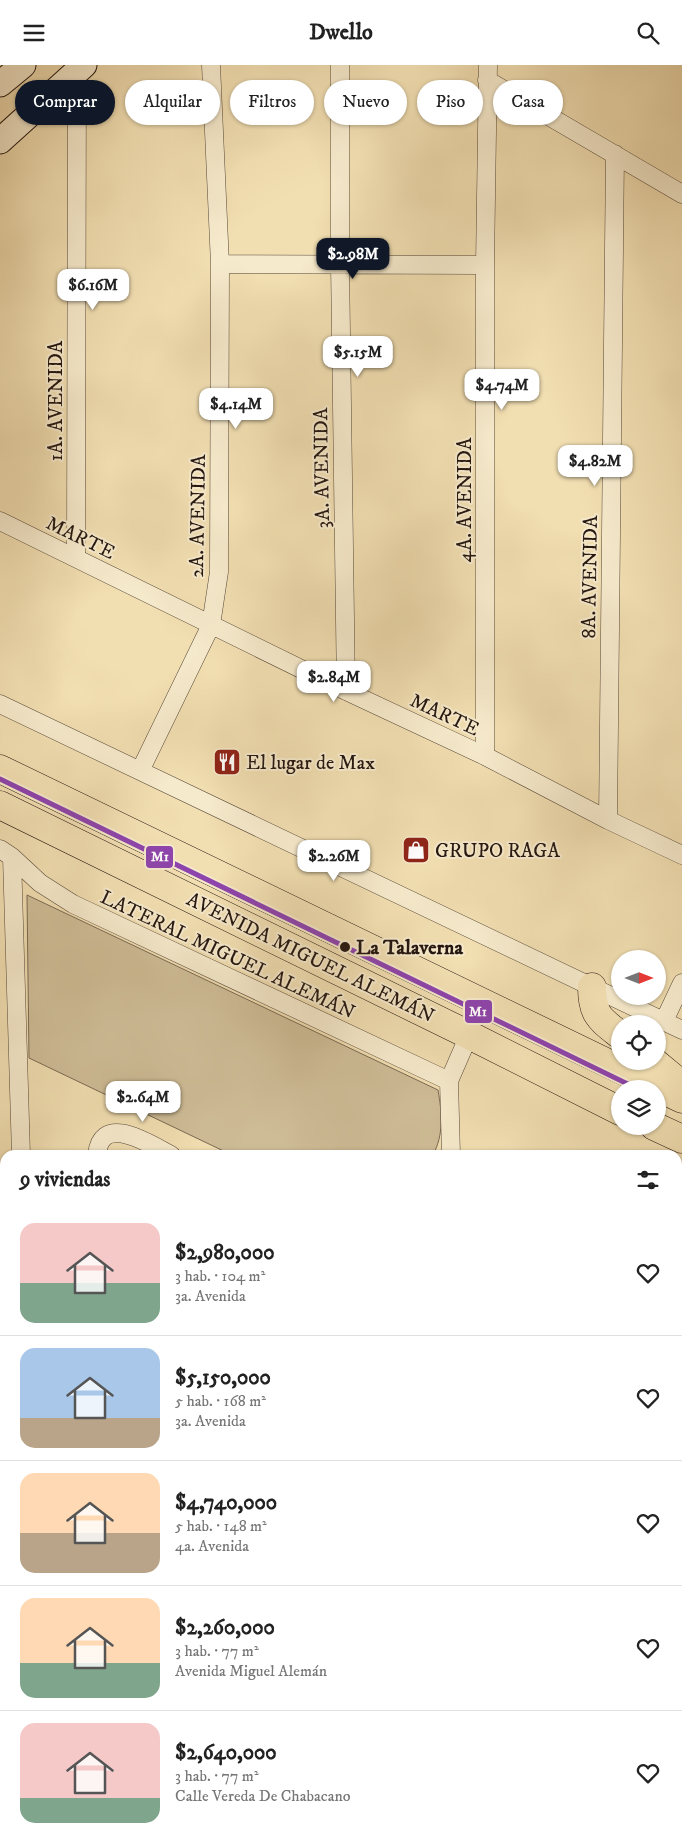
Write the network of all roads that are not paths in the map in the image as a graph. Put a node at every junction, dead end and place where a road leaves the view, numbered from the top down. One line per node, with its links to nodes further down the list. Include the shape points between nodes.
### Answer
1 (23, 65): 6 (street)
2 (211, 65): 11 (street, 2A. AVENIDA)
3 (340, 65): 10 (street, 3A. AVENIDA)
4 (79, 67): 7 (street); 14 (street, 1A. AVENIDA)
5 (487, 73): 8 (street); 12 (street, 4A. AVENIDA)
6 (0, 84)
7 (0, 141)
8 (615, 154): 9 (street); 22 (street, 8A. AVENIDA)
9 (682, 194)
10 (340, 263): 11 (street); 12 (street); 16 (street, 3A. AVENIDA)
11 (220, 264): 15 (street, 2A. AVENIDA, via 219,572)
12 (486, 265): 18 (street, 4A. AVENIDA)
13 (0, 521): 14 (street, MARTE)
14 (76, 557): 15 (street, MARTE)
15 (211, 625): 16 (street, MARTE); 20 (street, 2A. AVENIDA)
16 (346, 691): 18 (street, MARTE)
17 (0, 704): 20 (street)
18 (485, 756): 22 (street, MARTE)
19 (0, 769): 36 (highway, AVENIDA MIGUEL ALEMÁN)
20 (140, 771): 26 (street)
21 (0, 805): 32 (highway, AVENIDA MIGUEL ALEMÁN)
22 (608, 820): 24 (street, MARTE)
23 (6, 853): 34 (street, LATERAL MIGUEL ALEMÁN, via 40,883 73,904); 41 (street)
24 (682, 855)
25 (682, 983): 28 (street)
26 (592, 987): 27 (street); 30 (highway, via 592,1003 599,1018)
27 (651, 1015)
28 (666, 1017)
29 (666, 1022): 31 (street)
30 (611, 1028)
31 (682, 1030)
32 (469, 1035): 34 (street); 37 (highway, AVENIDA MIGUEL ALEMÁN)
33 (664, 1070): 35 (highway)
34 (449, 1081): 39 (street)
35 (682, 1085)
36 (682, 1099)
37 (611, 1106)
38 (666, 1132): 40 (highway)
39 (450, 1133): 44 (street); 45 (street)
40 (682, 1139)
41 (21, 1150)
42 (99, 1150): 43 (street, via 108,1135 119,1132)
43 (161, 1150)
44 (443, 1150)
45 (451, 1150)

